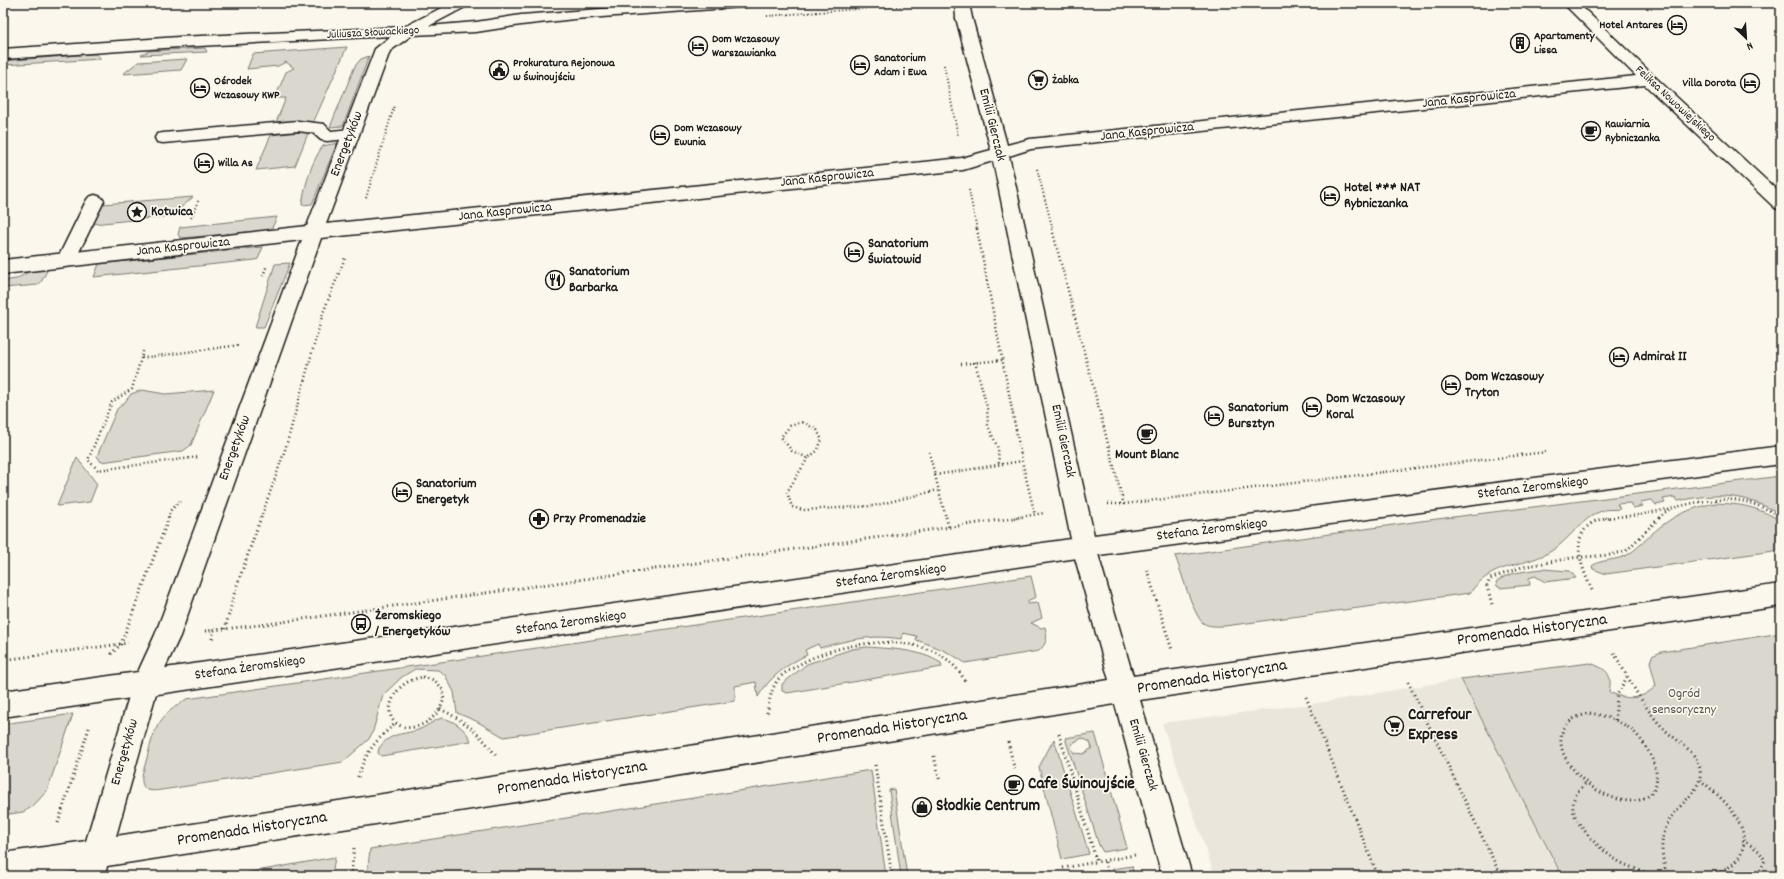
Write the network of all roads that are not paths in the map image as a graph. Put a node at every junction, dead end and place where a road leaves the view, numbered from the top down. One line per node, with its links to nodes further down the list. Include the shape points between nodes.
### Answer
1 (462, 3): 5 (street)
2 (742, 3): 5 (street, Juliusza Słowackiego, via 574,15)
3 (1570, 3): 7 (street, Feliksa Nowowiejskiego)
4 (963, 10): 10 (street, Emilii Gierczak)
5 (405, 32): 6 (street, Juliusza Słowackiego, via 179,42); 8 (street, Energetyków, via 383,49)
6 (3, 54)
7 (1649, 80): 10 (street, Jana Kasprowicza, via 1030,144); 12 (street, Feliksa Nowowiejskiego)
8 (351, 134): 9 (lane, via 327,136 318,128 298,126); 13 (street, Energetyków)
9 (163, 138)
10 (1000, 154): 13 (street, Jana Kasprowicza, via 963,164); 17 (street, Emilii Gierczak)
11 (95, 201): 14 (lane)
12 (1781, 204)
13 (314, 232): 14 (street, Jana Kasprowicza); 19 (street, Energetyków, via 167,636)
14 (66, 260): 15 (street, Jana Kasprowicza)
15 (3, 267)
16 (1781, 456): 17 (street, Stefana Żeromskiego)
17 (1084, 547): 19 (street, Stefana Żeromskiego); 20 (street, Emilii Gierczak)
18 (1781, 595): 20 (street, Promenada Historyczna)
19 (146, 683): 21 (street, Stefana Żeromskiego); 22 (street, Energetyków)
20 (1125, 691): 22 (street, Promenada Historyczna, via 345,815); 24 (street, Emilii Gierczak)
21 (3, 704)
22 (93, 865): 23 (street, Promenada Historyczna, via 45,862)
23 (3, 868)
24 (1177, 876)

